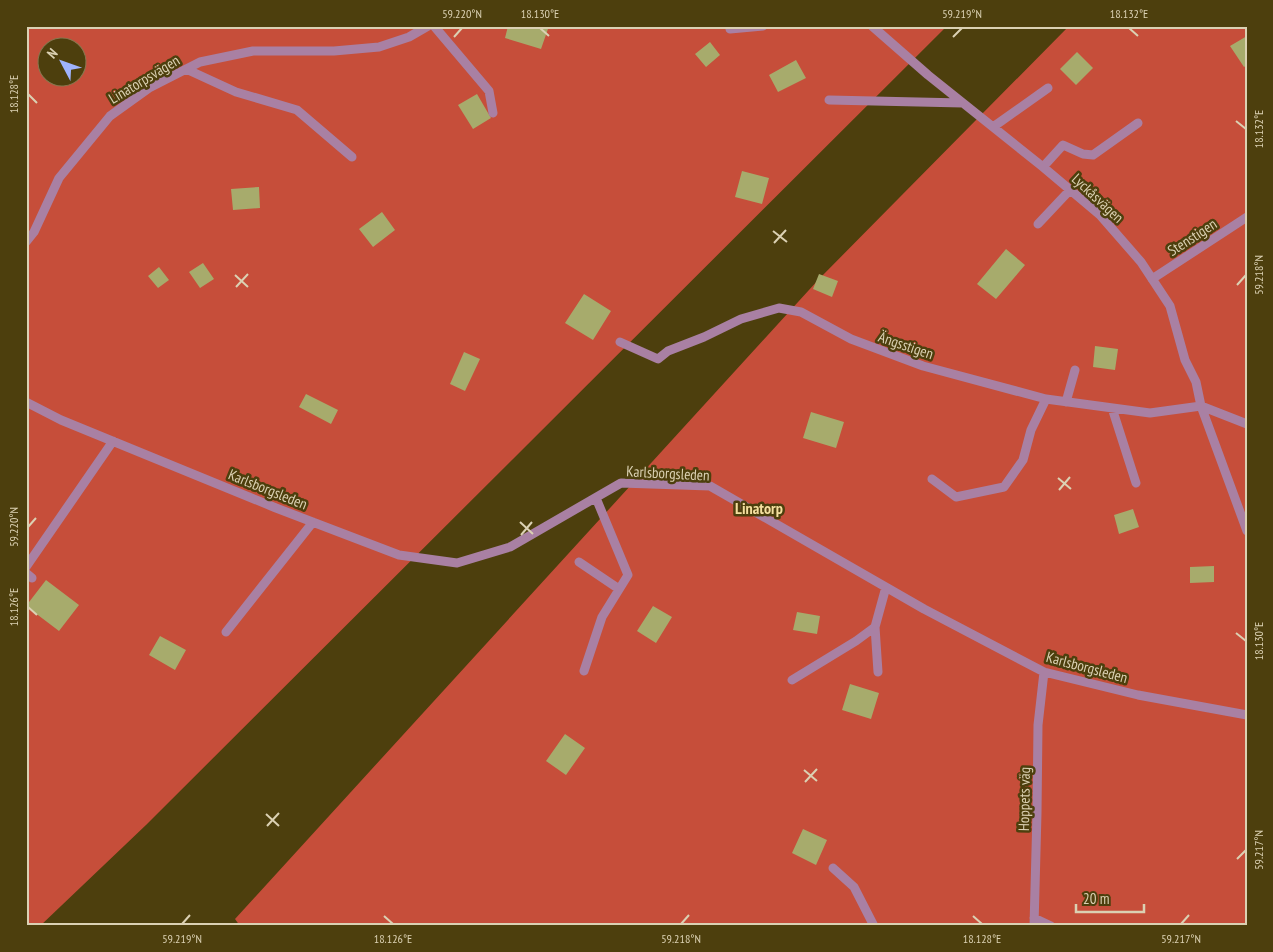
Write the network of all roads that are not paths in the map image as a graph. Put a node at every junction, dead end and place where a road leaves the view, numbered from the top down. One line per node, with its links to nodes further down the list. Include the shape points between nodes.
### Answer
1 (428, 26): 6 (street, Linatorpsvägen, via 409,37 379,47 334,51 254,51 200,62)
2 (434, 26): 10 (street, via 489,91)
3 (763, 26): 5 (street)
4 (872, 26): 9 (street, Lyckåsvägen)
5 (730, 29)
6 (186, 69): 13 (street, via 236,92 297,110); 18 (street, Linatorpsvägen, via 149,88 110,116 59,178 34,232)
7 (1048, 88): 12 (street)
8 (829, 100): 9 (street)
9 (963, 103): 12 (street, Lyckåsvägen)
10 (493, 113)
11 (1138, 123): 14 (street, via 1093,155 1082,154 1063,145)
12 (993, 127): 14 (street, Lyckåsvägen)
13 (352, 157)
14 (1043, 167): 15 (street, Lyckåsvägen)
15 (1070, 190): 17 (street); 19 (street, Lyckåsvägen, via 1100,215)
16 (1247, 217): 19 (street, Stenstigen)
17 (1038, 224)
18 (26, 242)
19 (1152, 279): 25 (street, Lyckåsvägen, via 1170,306)
20 (620, 342): 22 (street, Ängsstigen, via 658,359 668,351 741,319 779,308 801,312 851,339 923,366)
21 (1075, 370): 24 (street)
22 (1046, 399): 24 (street, Ängsstigen); 29 (street, via 1031,430 1023,460 1004,487 956,497)
23 (26, 402): 28 (street, Karlsborgsleden)
24 (1066, 402): 26 (street, Ängsstigen)
25 (1201, 406): 26 (street, Ängsstigen, via 1150,413); 27 (street); 33 (street, Lyckåsvägen)
26 (1112, 408): 30 (street)
27 (1247, 424)
28 (113, 441): 32 (street, Karlsborgsleden); 35 (street)
29 (932, 479)
30 (1136, 483)
31 (596, 498): 32 (street, Karlsborgsleden, via 510,547 457,563 399,555); 36 (street, Karlsborgsleden, via 621,483 710,486); 37 (street, via 628,575)
32 (313, 522): 39 (street)
33 (1247, 531)
34 (579, 562): 37 (street)
35 (26, 567)
36 (886, 587): 38 (street); 42 (street, Karlsborgsleden)
37 (619, 589): 40 (street, via 602,617)
38 (876, 627): 41 (street); 43 (street)
39 (226, 632)
40 (584, 671)
41 (878, 672)
42 (1044, 672): 44 (street, Karlsborgsleden, via 1138,695); 46 (street, Hoppets väg, via 1038,725)
43 (792, 680)
44 (1247, 715)
45 (833, 868): 47 (street, via 854,887)
46 (1034, 922): 48 (street)
47 (874, 926)
48 (1051, 926)

